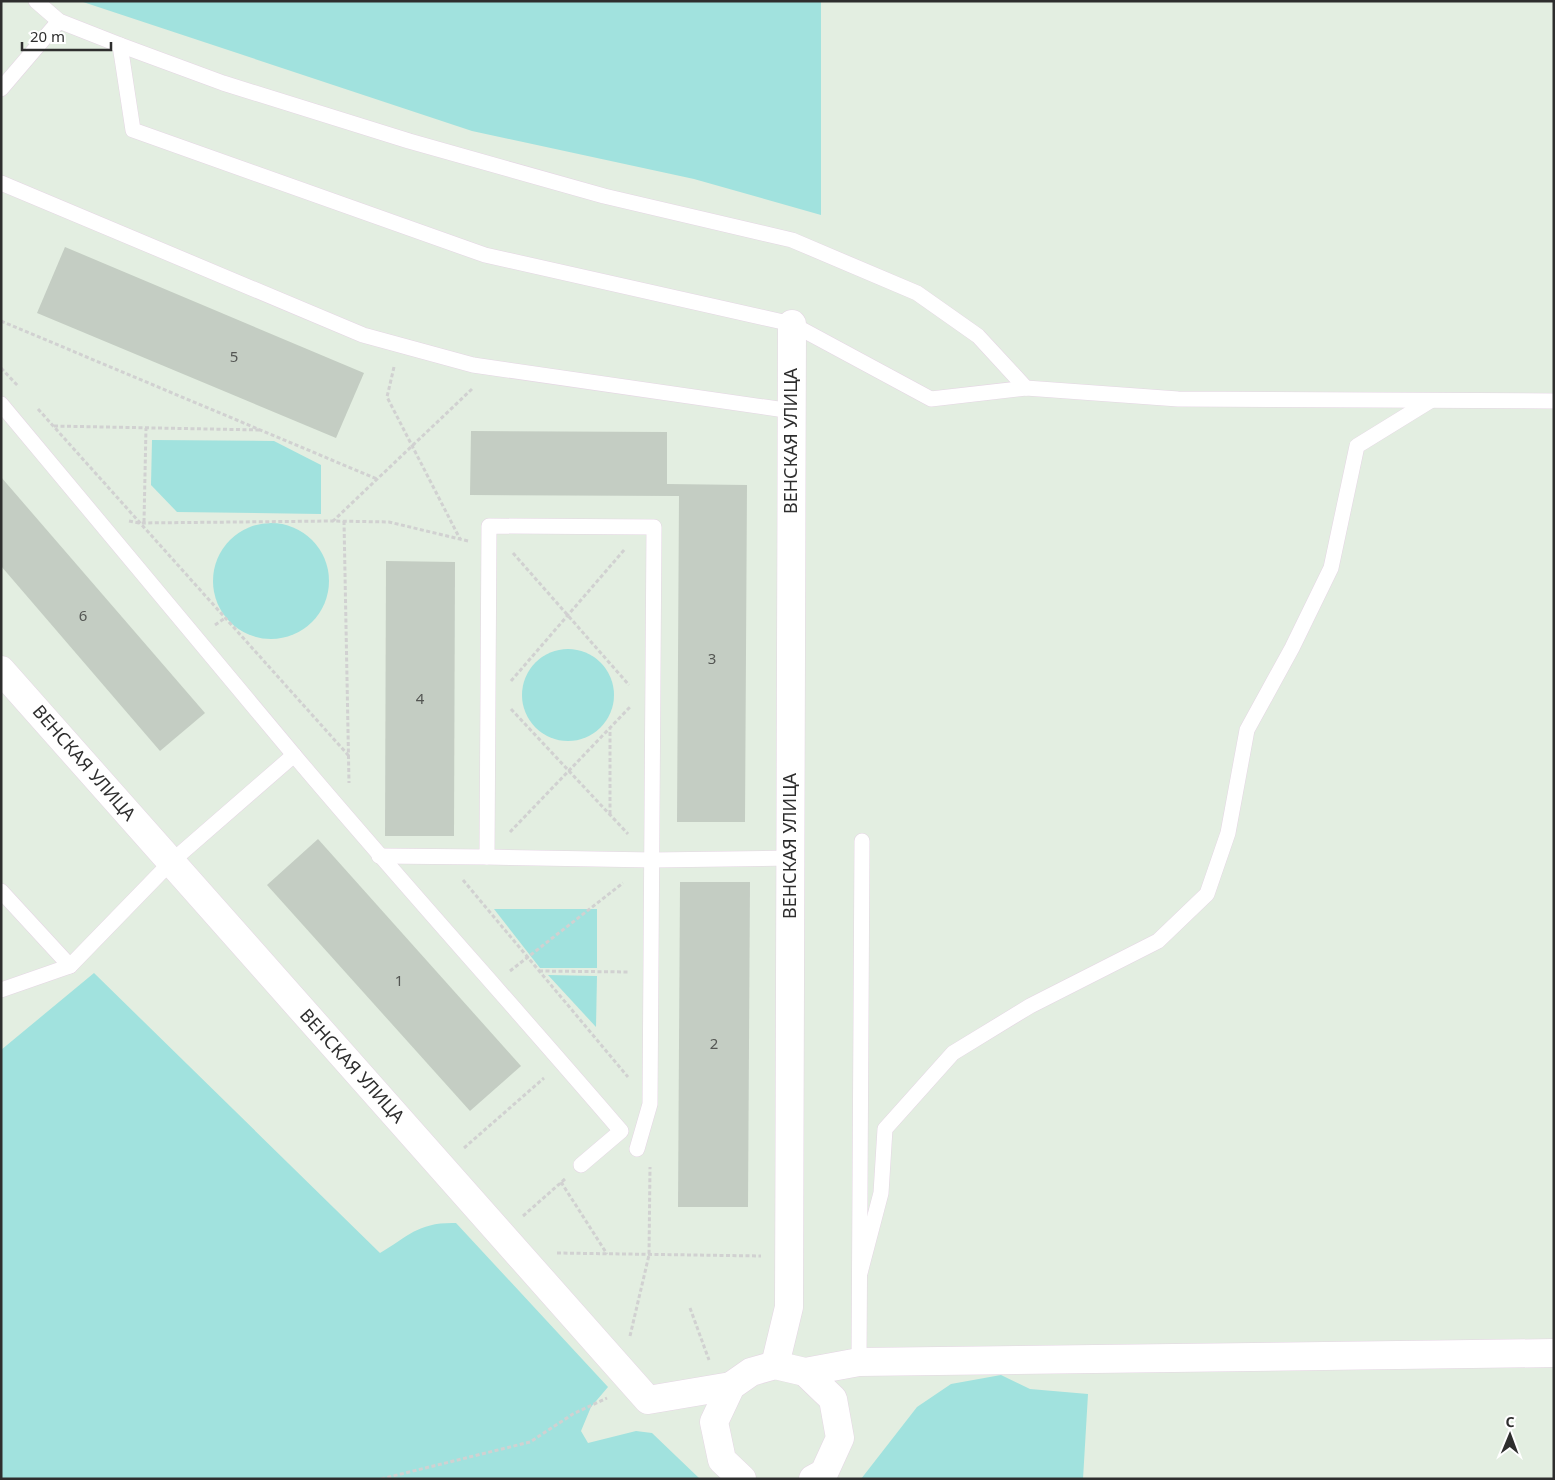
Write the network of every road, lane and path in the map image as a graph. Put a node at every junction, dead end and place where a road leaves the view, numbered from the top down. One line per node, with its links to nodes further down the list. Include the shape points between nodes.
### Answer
1 (36, 1): 2 (lane)
2 (59, 20): 3 (lane); 4 (lane)
3 (120, 46): 7 (lane, via 133,130 484,255); 11 (lane, via 223,83 409,141 604,196 792,240 917,293 978,336)
4 (1, 89)
5 (1, 183): 17 (lane, via 363,335 473,365)
6 (1, 321): 20 (path)
7 (792, 324): 11 (lane, via 931,399); 17 (street, ВЕНСКАЯ УЛИЦА)
8 (395, 364): 21 (path, via 387,397)
9 (1, 368): 12 (path)
10 (472, 388): 21 (path)
11 (1026, 388): 13 (lane, via 1178,399)
12 (21, 390)
13 (1430, 401): 14 (lane); 67 (lane, via 1357,446 1331,568 1247,730 1228,833 1207,894 1158,941 1030,1006 953,1053 885,1129 881,1193)
14 (1554, 401)
15 (1, 404): 23 (lane)
16 (34, 404): 18 (path)
17 (792, 411): 46 (street, ВЕНСКАЯ УЛИЦА)
18 (53, 426): 19 (path); 26 (path)
19 (146, 428): 20 (path); 26 (path)
20 (262, 430): 22 (path)
21 (411, 445): 22 (path); 29 (path)
22 (377, 479): 24 (path)
23 (95, 516): 26 (path); 37 (lane)
24 (333, 521): 25 (path); 26 (path)
25 (344, 521): 29 (path, via 389,522); 38 (path)
26 (142, 523): 38 (path)
27 (489, 526): 28 (lane); 30 (lane); 31 (path)
28 (644, 527): 31 (path); 33 (lane, via 654,527)
29 (460, 539): 30 (path)
30 (489, 546): 34 (lane)
31 (568, 615): 34 (path); 35 (path)
32 (1, 670): 48 (street, ВЕНСКАЯ УЛИЦА)
33 (653, 682): 35 (path); 47 (lane)
34 (493, 690): 39 (path); 45 (lane)
35 (639, 697): 36 (path)
36 (610, 728): 39 (path); 40 (path)
37 (294, 755): 41 (lane); 48 (lane)
38 (349, 756): 41 (path)
39 (569, 770): 40 (path); 45 (path)
40 (610, 814): 47 (path)
41 (350, 821): 43 (lane)
42 (862, 841): 67 (lane)
43 (379, 856): 44 (lane); 54 (lane)
44 (442, 856): 45 (lane); 50 (path)
45 (487, 857): 47 (lane)
46 (790, 858): 47 (lane); 71 (street, ВЕНСКАЯ УЛИЦА, via 789,1307)
47 (653, 860): 50 (path); 53 (lane)
48 (171, 862): 51 (lane); 63 (street, ВЕНСКАЯ УЛИЦА)
49 (1, 891): 51 (lane)
50 (527, 957): 52 (path); 54 (path)
51 (70, 966): 55 (lane)
52 (539, 971): 53 (path); 57 (path)
53 (652, 972): 57 (lane)
54 (493, 984): 58 (lane)
55 (1, 990)
56 (545, 1078): 59 (path)
57 (650, 1104): 58 (lane, via 637,1149)
58 (621, 1130): 61 (lane)
59 (460, 1152)
60 (650, 1160): 65 (path)
61 (581, 1165): 62 (path)
62 (561, 1182): 63 (path); 64 (path)
63 (509, 1243): 64 (path); 74 (street, ВЕНСКАЯ УЛИЦА)
64 (607, 1254): 65 (path)
65 (649, 1255): 66 (path); 74 (path)
66 (767, 1256)
67 (860, 1274): 70 (lane)
68 (690, 1308): 73 (path)
69 (1554, 1353): 70 (street)
70 (859, 1362): 72 (street)
71 (775, 1366): 72 (street); 73 (street)
72 (805, 1372): 77 (street, via 833,1399 840,1438 824,1473)
73 (722, 1377): 74 (street, ВЕНСКАЯ УЛИЦА, via 648,1400); 76 (street, via 714,1422 722,1460)
74 (628, 1378): 75 (path, via 530,1442)
75 (381, 1479)
76 (742, 1479)
77 (813, 1479)

